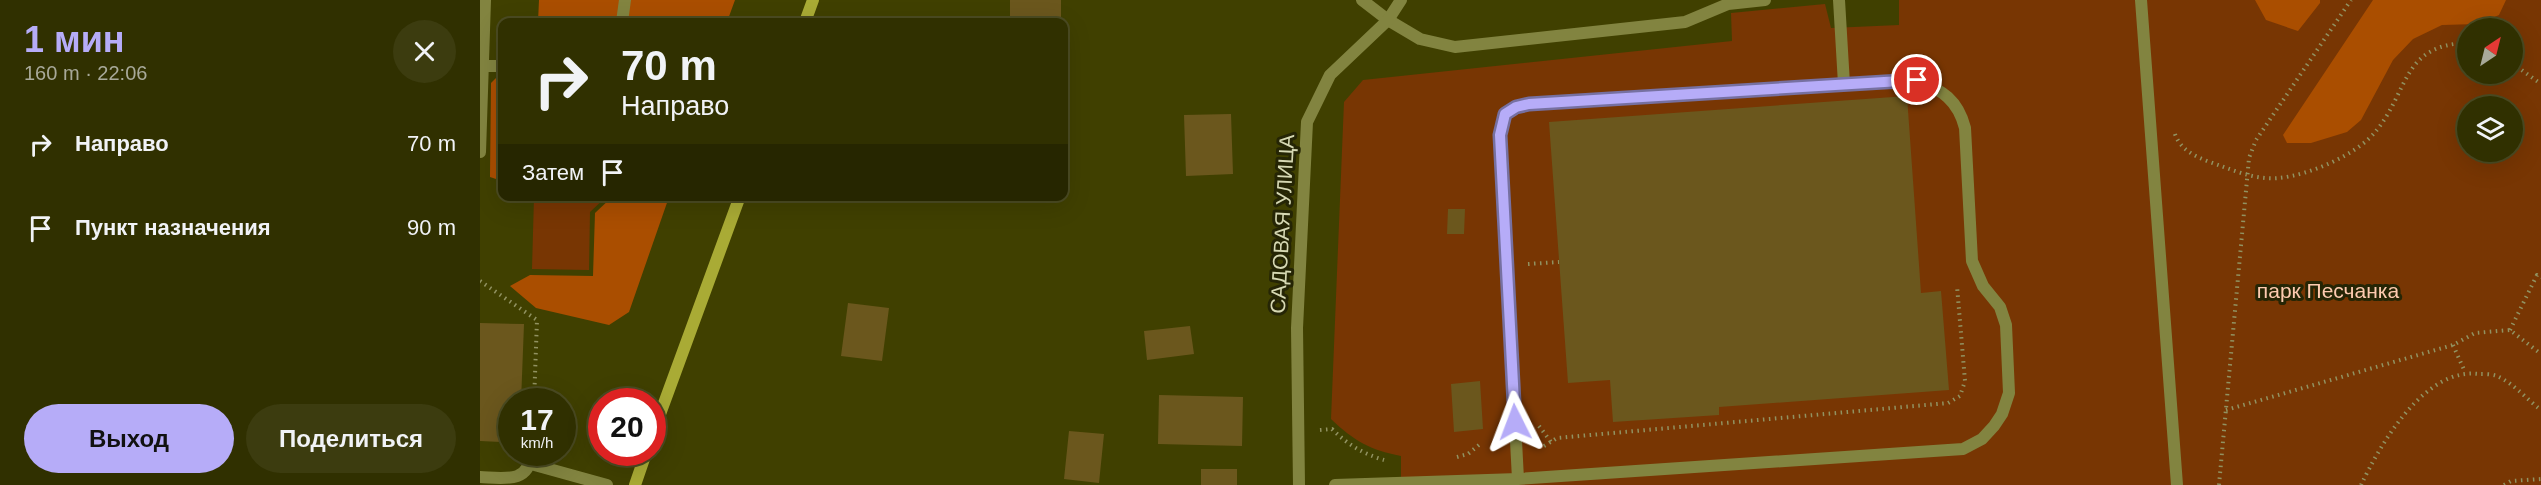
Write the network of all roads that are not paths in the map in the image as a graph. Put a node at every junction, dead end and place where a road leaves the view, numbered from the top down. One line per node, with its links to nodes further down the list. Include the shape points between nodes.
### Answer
1 (485, 0): 12 (street)
2 (625, 0): 9 (street)
3 (813, 0): 10 (main road)
4 (1362, 0): 11 (street)
5 (1401, 0): 11 (street, САДОВАЯ УЛИЦА)
6 (1765, 0): 11 (street, via 1728,4 1685,22 1455,47 1420,39)
7 (1839, 0): 14 (street)
8 (2141, 0): 27 (street)
9 (623, 18)
10 (806, 18)
11 (1388, 20): 25 (street, САДОВАЯ УЛИЦА, via 1330,75 1307,122 1297,328)
12 (483, 66): 13 (street); 15 (street)
13 (498, 66)
14 (1844, 84): 21 (street, via 1529,104 1505,114 1500,135); 21 (street, via 1917,80 1935,87 1961,111 1972,261 1983,286 2000,307 2006,325 2009,393 1994,426 1982,439 1963,449)
15 (480, 152)
16 (738, 201): 17 (main road)
17 (666, 398)
18 (528, 466): 22 (street, via 525,473 513,478)
19 (554, 466): 23 (street)
20 (641, 466): 24 (main road)
21 (1518, 479): 26 (street)
22 (485, 480)
23 (607, 485)
24 (634, 485)
25 (1299, 485)
26 (1335, 485)
27 (2176, 485)

